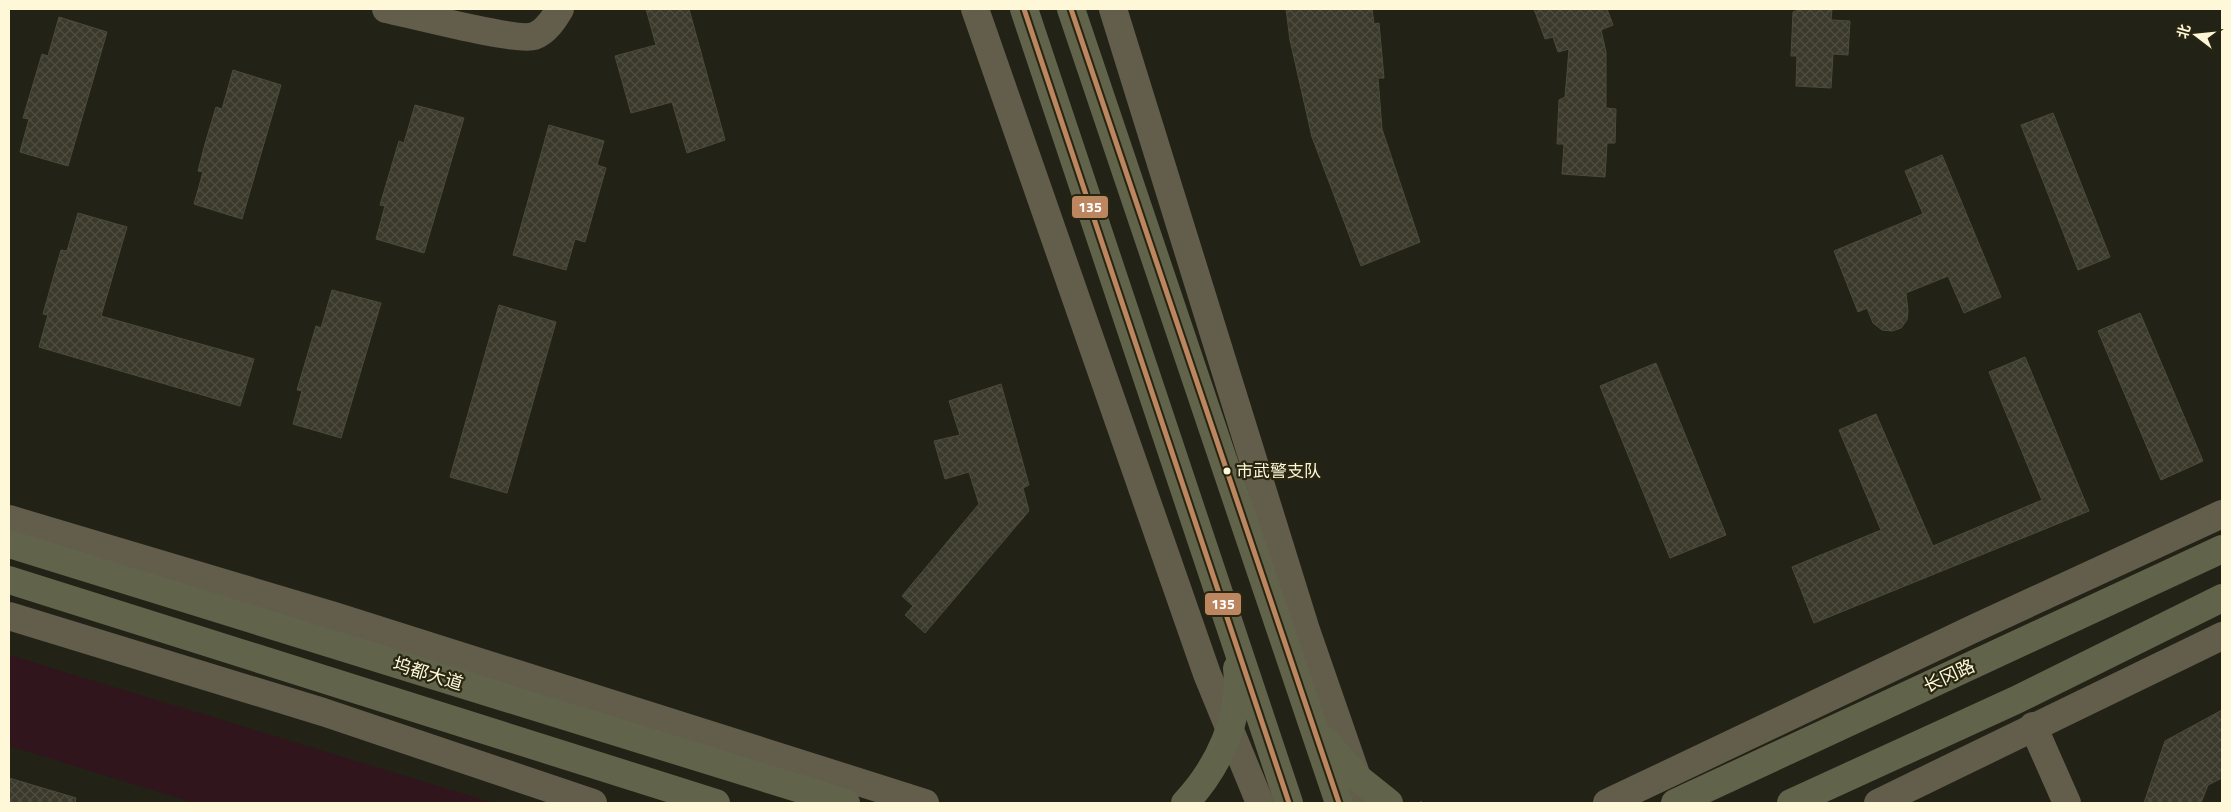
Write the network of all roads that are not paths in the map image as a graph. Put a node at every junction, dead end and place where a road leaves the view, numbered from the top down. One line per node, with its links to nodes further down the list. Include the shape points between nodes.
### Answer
1 (386, 9): 2 (street, via 508,36 534,36 552,22)
2 (560, 9)
3 (975, 9): 18 (street, via 1206,674)
4 (1024, 9): 15 (main road)
5 (1071, 9): 16 (main road)
6 (1113, 9): 19 (street, via 1305,628)
7 (2222, 514): 29 (street)
8 (9, 519): 23 (street, via 334,616)
9 (9, 544): 22 (main road, 坞都大道)
10 (2222, 549): 30 (main road, 长冈路)
11 (9, 580): 21 (main road, 坞都大道)
12 (2222, 598): 31 (main road, via 2016,700)
13 (9, 616): 20 (street, via 323,712)
14 (2222, 636): 17 (street)
15 (1235, 646): 18 (main road, via 1236,698); 26 (main road)
16 (1311, 719): 19 (main road); 27 (main road)
17 (2033, 726): 32 (street); 33 (street)
18 (1229, 727): 24 (main road, via 1211,770); 25 (street)
19 (1363, 791): 28 (main road)
20 (593, 803)
21 (716, 803)
22 (846, 803)
23 (925, 803)
24 (1185, 803)
25 (1260, 803)
26 (1289, 803)
27 (1339, 803)
28 (1389, 803)
29 (1607, 803)
30 (1675, 803)
31 (1792, 803)
32 (1878, 803)
33 (2067, 803)

